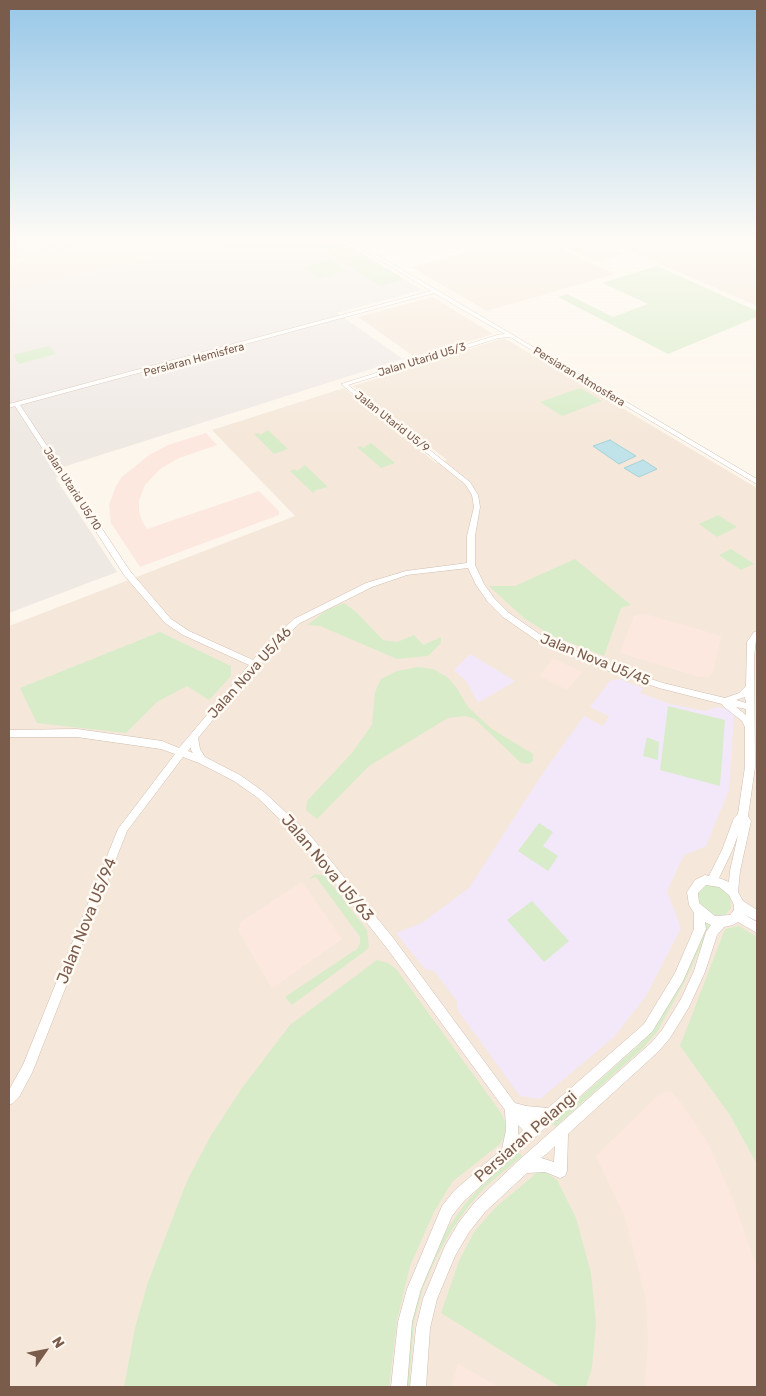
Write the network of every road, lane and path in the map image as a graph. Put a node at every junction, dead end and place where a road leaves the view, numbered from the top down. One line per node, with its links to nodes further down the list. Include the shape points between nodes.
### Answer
1 (384, 305): 8 (street, Persiaran Hemisfera)
2 (461, 305): 4 (street, Persiaran Atmosfera)
3 (462, 305): 5 (street, Persiaran Atmosfera, via 484,315)
4 (500, 333): 5 (street, Persiaran Atmosfera); 6 (street, Jalan Utarid U5/3)
5 (535, 348): 11 (street, Persiaran Atmosfera); 12 (street, Persiaran Atmosfera)
6 (344, 384): 10 (street, Jalan Utarid U5/9)
7 (9, 406): 8 (street, Persiaran Hemisfera)
8 (18, 406): 9 (street, Persiaran Hemisfera); 19 (street, Jalan Utarid U5/10, via 127,573 168,621)
9 (9, 411)
10 (441, 460): 13 (street, Jalan Nova U5/45, via 468,483 475,495 477,507)
11 (757, 476)
12 (757, 482)
13 (471, 556): 14 (street, Jalan Nova U5/45); 15 (street)
14 (471, 565): 15 (street, Jalan Nova U5/46); 16 (street, Jalan Nova U5/45)
15 (454, 567): 16 (street); 18 (street, Jalan Nova U5/46, via 406,574 369,585 302,617)
16 (476, 576): 23 (street, Jalan Nova U5/45, via 491,600 506,615 542,640 652,683)
17 (757, 634): 22 (street, via 752,642)
18 (266, 650): 19 (street, via 246,656); 20 (street, Jalan Nova U5/46)
19 (236, 655): 20 (street, Jalan Utarid U5/10); 21 (street, via 245,667)
20 (255, 664): 21 (street, Jalan Nova U5/46)
21 (246, 676): 27 (street, Jalan Nova U5/46)
22 (749, 688): 23 (street, via 736,699); 24 (street)
23 (722, 701): 24 (street, Jalan Nova U5/45); 25 (street)
24 (750, 707): 25 (street)
25 (751, 728): 32 (street, via 750,767)
26 (9, 734): 28 (street, Jalan Nova U5/63, via 77,733)
27 (193, 736): 28 (street, via 180,743); 29 (street, Jalan Nova U5/46); 30 (street)
28 (162, 745): 29 (street, Jalan Nova U5/63); 31 (street)
29 (181, 752): 30 (street, Jalan Nova U5/63); 31 (street, Jalan Nova U5/94)
30 (202, 760): 31 (street, via 187,760); 41 (street, Jalan Nova U5/63, via 261,795 299,830 390,944)
31 (170, 766): 40 (street, Jalan Nova U5/94, via 123,829 28,1070)
32 (743, 816): 33 (street, via 739,818); 34 (street, via 746,821)
33 (712, 880): 34 (street); 35 (street, via 699,883 692,892 694,905)
34 (733, 892): 36 (street)
35 (699, 911): 38 (street, via 713,921); 42 (street, Persiaran Pelangi, via 700,929 682,969 648,1028)
36 (738, 911): 37 (street); 38 (street, via 733,920); 39 (street)
37 (757, 916)
38 (721, 922): 44 (street, Persiaran Pelangi, via 712,932 686,1003 666,1034)
39 (757, 928)
40 (9, 1099)
41 (511, 1108): 42 (street); 43 (street, Jalan Nova U5/63); 45 (street)
42 (552, 1114): 43 (street, Persiaran Pelangi)
43 (532, 1131): 45 (street, Persiaran Pelangi)
44 (562, 1132): 46 (street, Persiaran Pelangi); 46 (street, via 560,1171 545,1165)
45 (508, 1152): 47 (street, Persiaran Pelangi, via 447,1211 414,1289 405,1322)
46 (523, 1166): 48 (street, Persiaran Pelangi, via 480,1208 450,1251 430,1299 423,1328)
47 (398, 1387)
48 (418, 1387)

